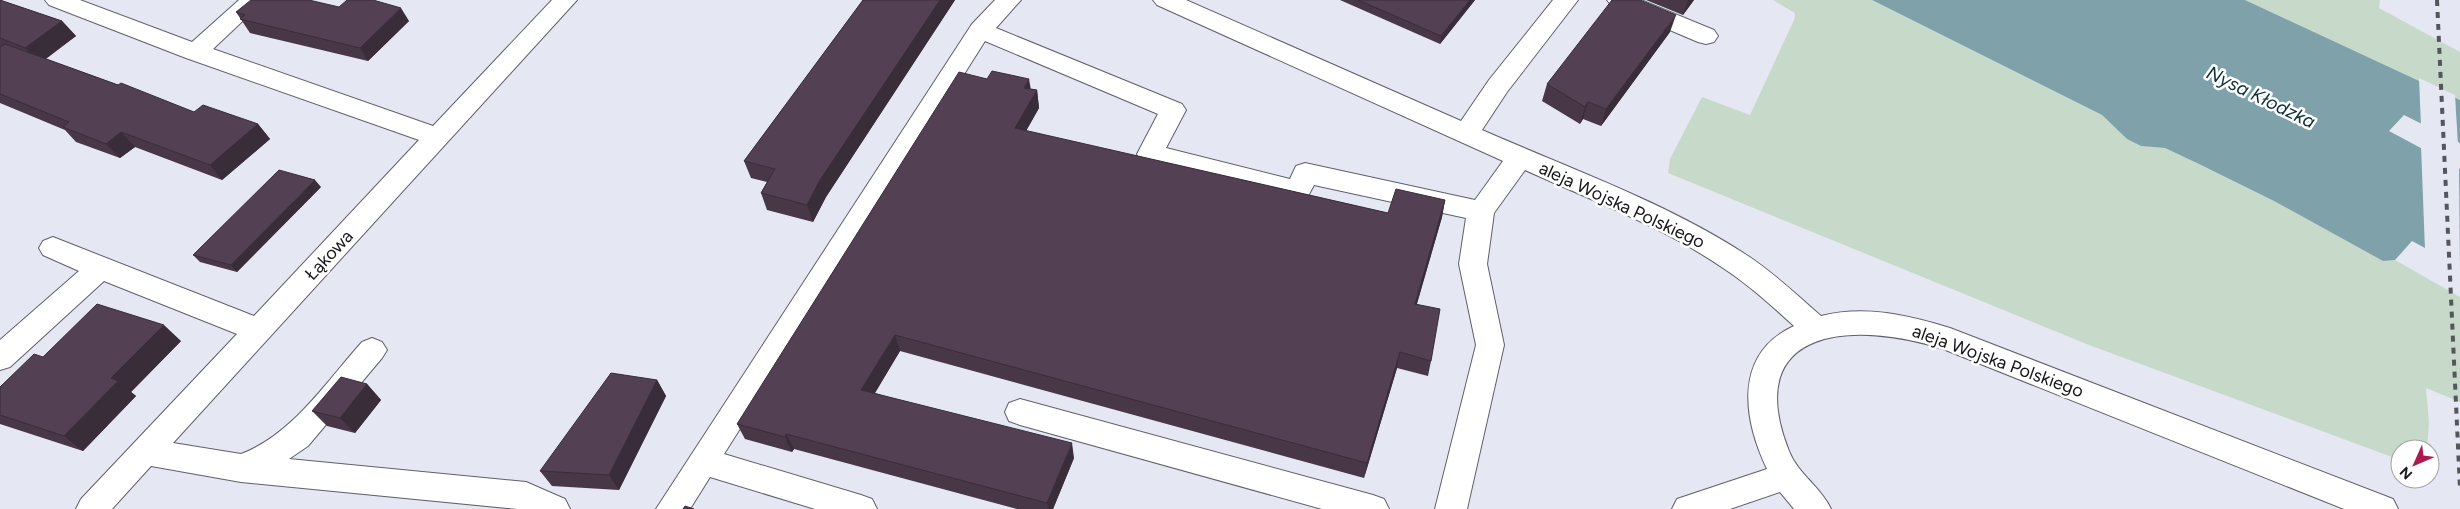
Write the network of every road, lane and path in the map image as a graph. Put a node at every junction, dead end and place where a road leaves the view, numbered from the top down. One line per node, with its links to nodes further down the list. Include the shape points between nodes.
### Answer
1 (57, 0): 10 (street)
2 (253, 0): 10 (street)
3 (565, 0): 12 (street, Łąkowa)
4 (1009, 0): 8 (street)
5 (1165, 0): 11 (street, aleja Wojska Polskiego)
6 (1566, 0): 11 (street, via 1498,86)
7 (1619, 0): 9 (street)
8 (980, 30): 14 (street, via 1173,110 1150,154 1298,191 1305,173); 23 (street)
9 (1706, 36)
10 (195, 52): 12 (street)
11 (1466, 133): 13 (street, aleja Wojska Polskiego)
12 (438, 137): 18 (street, Łąkowa)
13 (1520, 157): 14 (street); 17 (street, aleja Wojska Polskiego, via 1675,226 1736,262)
14 (1481, 211): 31 (street, via 1473,264 1490,345)
15 (52, 248): 16 (street)
16 (100, 268): 18 (street); 20 (street)
17 (1815, 328): 25 (street, via 1787,343 1776,355 1762,386 1766,428 1775,459); 34 (street, aleja Wojska Polskiego, via 1854,323 1890,324 1926,332 2105,400 2289,476)
18 (259, 329): 22 (street, Łąkowa)
19 (372, 350): 24 (street, via 297,437 262,460)
20 (0, 358)
21 (1020, 412): 30 (street)
22 (146, 452): 24 (street); 26 (street, Łąkowa)
23 (702, 461): 28 (street); 29 (street)
24 (241, 468): 27 (street, via 526,496)
25 (1787, 476): 32 (street); 33 (street)
26 (92, 509)
27 (554, 509)
28 (672, 509)
29 (861, 509)
30 (1374, 509)
31 (1451, 509)
32 (1688, 509)
33 (1815, 509)
34 (2382, 509)

